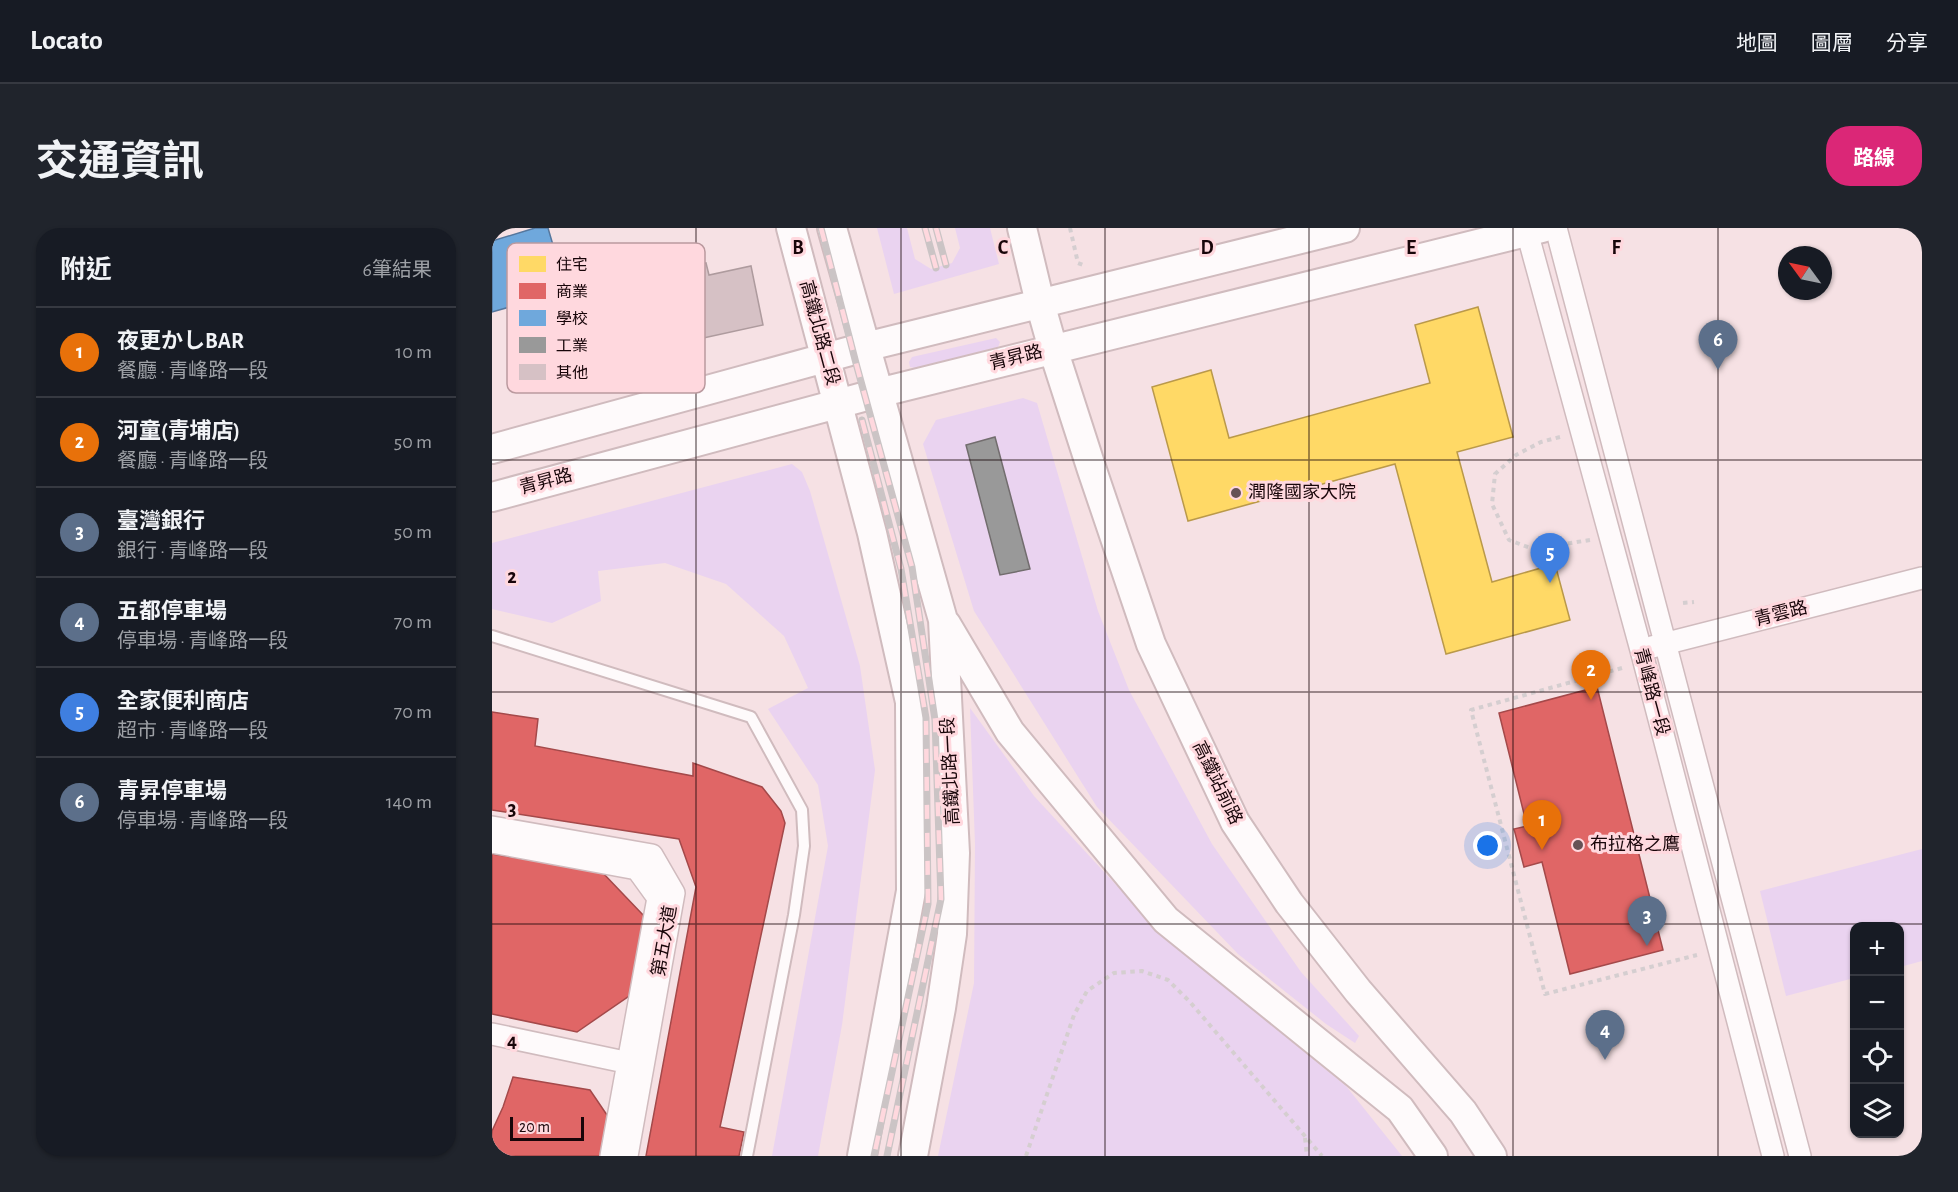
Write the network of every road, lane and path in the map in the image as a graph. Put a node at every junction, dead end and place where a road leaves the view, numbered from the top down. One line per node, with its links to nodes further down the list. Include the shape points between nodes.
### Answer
1 (791, 228): 12 (street, 高鐵北路二段)
2 (832, 228): 10 (street)
3 (1022, 228): 9 (street)
4 (1070, 228): 8 (path, via 1078,263)
5 (1345, 228): 9 (street)
6 (1556, 228): 26 (street, 青峰路一段)
7 (1532, 229): 11 (street, 青昇路); 27 (street, 青峰路一段)
8 (1087, 266)
9 (1040, 303): 10 (street); 11 (street)
10 (864, 347): 12 (street); 15 (street)
11 (1053, 349): 15 (street, 青昇路); 45 (street, 高鐵站前路, via 1151,644 1235,822 1296,911 1358,991 1462,1112)
12 (826, 358): 13 (street); 16 (street, 高鐵北路二段)
13 (705, 391)
14 (698, 393): 18 (street)
15 (878, 393): 16 (street, 青昇路); 24 (street, 高鐵北路一段)
16 (838, 403): 19 (street, 青昇路); 39 (street, via 910,702 911,891)
17 (1563, 436): 20 (path, via 1516,455 1495,474 1492,504 1509,540 1533,549)
18 (492, 449)
19 (492, 497)
20 (1590, 540)
21 (1922, 578): 26 (street, 青雲路)
22 (1694, 602): 23 (path)
23 (1683, 603)
24 (943, 620): 40 (street, 高鐵北路一段, via 956,853 952,934); 44 (street, via 1011,732 1166,920 1400,1109)
25 (492, 636): 38 (lane, via 751,717 802,810 804,846 794,915)
26 (1665, 643): 27 (street, 青雲路); 47 (street, 青峰路一段)
27 (1641, 650): 46 (street, 青峰路一段)
28 (1623, 668): 31 (path, via 1471,710 1545,994)
29 (492, 827): 34 (street, 第五大道, via 652,855 674,893)
30 (492, 842): 34 (street, 第五大道, via 637,869 658,898)
31 (1700, 954)
32 (492, 1034): 34 (street)
33 (492, 1047): 34 (street)
34 (634, 1071): 36 (street, 第五大道); 37 (street, 第五大道)
35 (1305, 1138): 41 (path, via 1190,1002 1168,980 1142,971 1114,973 1087,991 1074,1016); 42 (path); 43 (path)
36 (610, 1156)
37 (627, 1156)
38 (747, 1156)
39 (862, 1156)
40 (913, 1156)
41 (1026, 1156)
42 (1307, 1156)
43 (1322, 1156)
44 (1433, 1156)
45 (1492, 1156)
46 (1773, 1156)
47 (1800, 1156)

